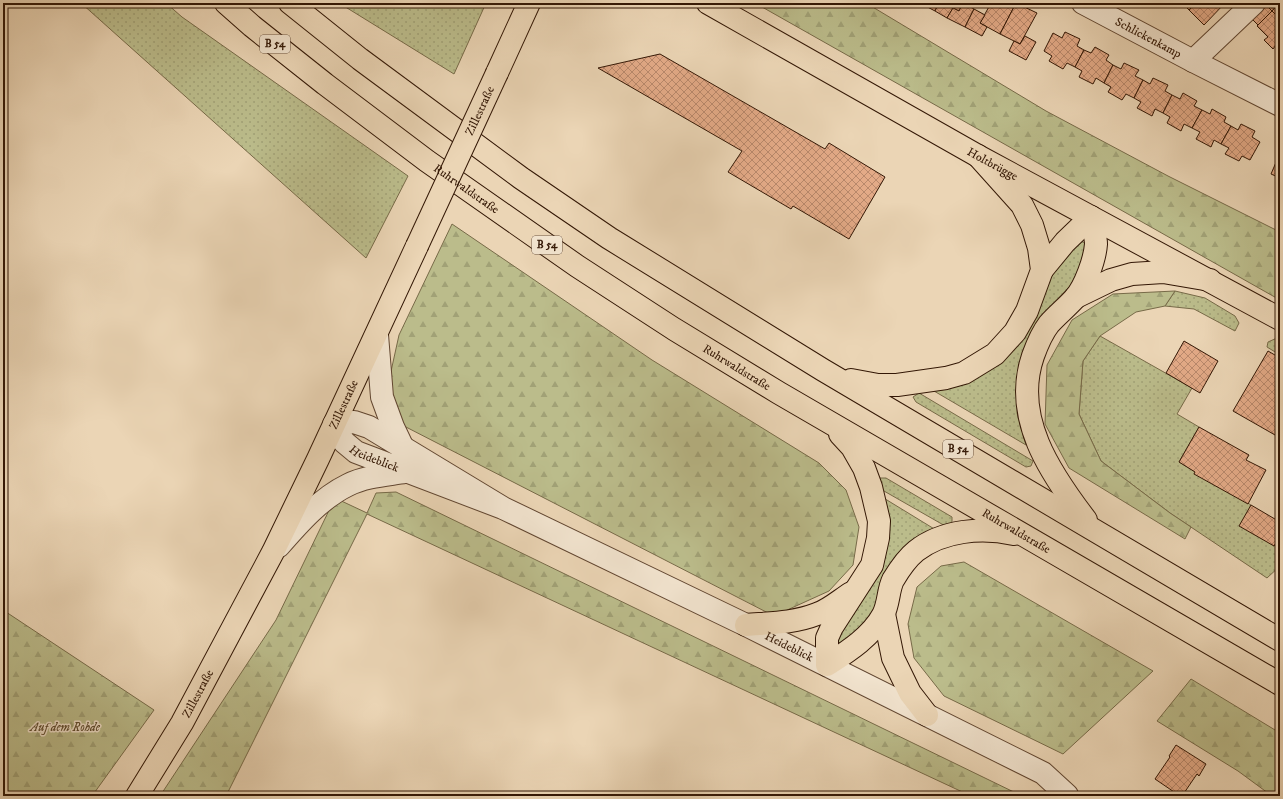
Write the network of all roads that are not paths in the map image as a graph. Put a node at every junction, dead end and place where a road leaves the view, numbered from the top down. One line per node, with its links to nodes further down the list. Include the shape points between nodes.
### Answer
1 (226, 3): 17 (main road, Ruhrwaldstraße / B 54, via 324,84 426,161 571,262 674,329)
2 (290, 3): 16 (main road, B 54, via 360,59 521,178 609,238)
3 (529, 3): 15 (main road, Zillestraße, bridge)
4 (708, 3): 9 (main road, Holtbrügge)
5 (1083, 3): 7 (street, Schlickenkamp)
6 (1254, 3): 7 (street, Schlickenkamp)
7 (1193, 61): 8 (street, Schlickenkamp)
8 (1280, 105)
9 (978, 156): 10 (main road, Holtbrügge); 11 (main road, via 1022,205 1032,225)
10 (1091, 217): 11 (main road, via 1065,242); 12 (main road, Holtbrügge); 13 (main road, via 1096,244 1091,267)
11 (1042, 270): 16 (main road, via 1027,311 1015,332 995,354 964,373 927,381 878,386)
12 (1210, 280): 13 (main road, via 1163,272 1132,274 1111,280); 14 (main road, Holtbrügge)
13 (1076, 297): 22 (main road, via 1049,325 1037,345 1029,367 1026,391 1028,414 1036,442 1069,498)
14 (1280, 319)
15 (377, 335): 18 (main road, Zillestraße); 19 (street, Heideblick, via 382,397)
16 (823, 370): 22 (main road, B 54)
17 (824, 419): 23 (main road, Ruhrwaldstraße / B 54); 25 (main road, via 852,447 864,468 876,508 878,538 872,565)
18 (334, 424): 19 (street, Heideblick, via 354,422 369,427); 20 (street, Heideblick, via 344,442 356,452); 24 (main road, Zillestraße)
19 (403, 448): 21 (street, Heideblick)
20 (407, 472): 21 (street, Heideblick); 24 (street, Heideblick, via 375,476 349,484 306,516)
21 (503, 508): 27 (street, Heideblick)
22 (1093, 529): 28 (main road, B 54)
23 (1030, 538): 26 (main road, via 983,530 952,534 931,542 916,551 903,564 892,582); 30 (main road, Ruhrwaldstraße / B 54)
24 (273, 552): 32 (main road, Zillestraße, via 182,723)
25 (856, 590): 27 (main road, via 818,614 800,619); 29 (main road, via 827,638)
26 (884, 614): 29 (main road, via 863,639); 31 (main road, via 893,658 910,693)
27 (746, 625): 29 (street, Heideblick)
28 (1280, 640)
29 (827, 665): 31 (street, Heideblick)
30 (1280, 684)
31 (927, 715): 33 (street, Heideblick, via 1043,772)
32 (136, 796)
33 (1066, 796)

